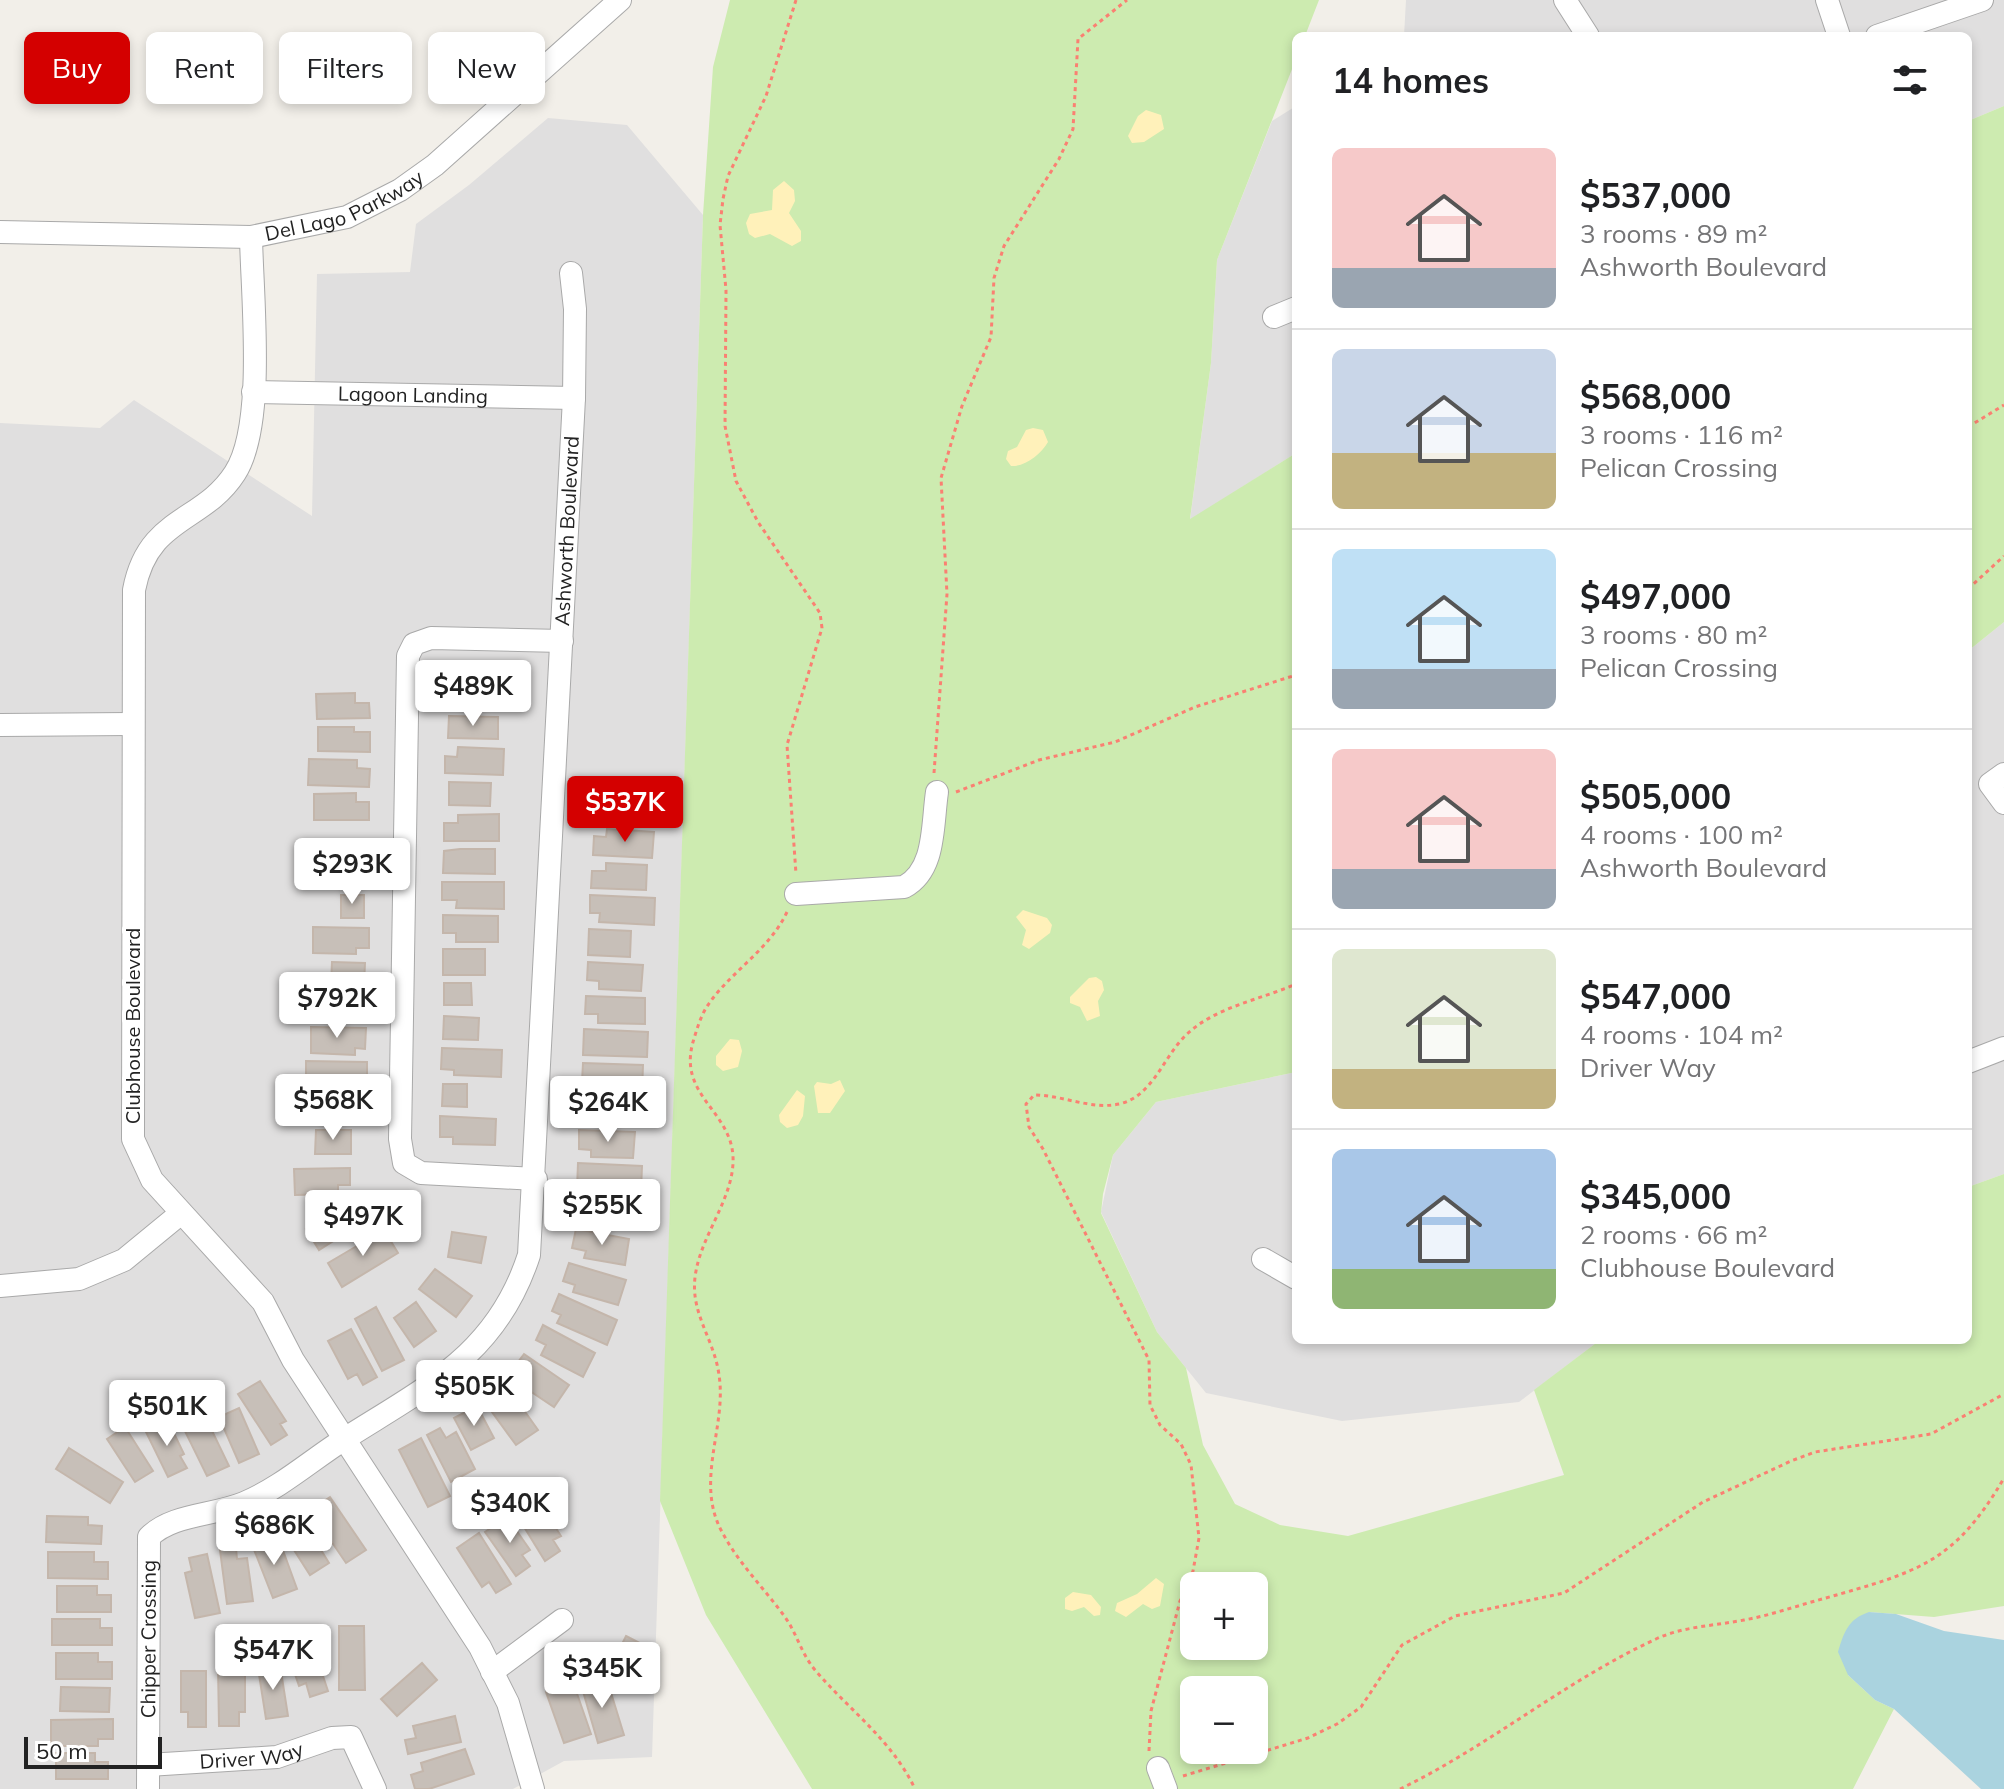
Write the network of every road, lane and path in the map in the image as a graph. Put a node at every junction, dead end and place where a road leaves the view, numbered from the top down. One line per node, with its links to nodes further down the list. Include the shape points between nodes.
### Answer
1 (620, 0): 11 (street, Del Lago Parkway, via 400,190 347,217)
2 (796, 0): 28 (path, via 766,96 728,176 720,225 728,454 758,522 820,613 822,628 787,745)
3 (1127, 0): 26 (path, via 1078,39 1073,129 1004,246 994,278 991,337 948,445 941,478 947,594 933,780)
4 (1565, 0): 7 (street)
5 (1827, 0): 8 (street)
6 (1982, 0): 9 (street)
7 (1585, 32)
8 (1838, 32)
9 (1889, 32)
10 (0, 232): 11 (street, Del Lago Parkway)
11 (251, 237): 15 (street, Clubhouse Boulevard)
12 (571, 273): 16 (street, Ashworth Boulevard)
13 (1292, 310): 14 (street)
14 (1274, 317)
15 (253, 392): 16 (street, Lagoon Landing); 23 (street, Clubhouse Boulevard, via 250,441 235,474 161,534 137,573)
16 (574, 398): 21 (street, Ashworth Boulevard)
17 (2004, 405): 18 (path)
18 (1972, 425)
19 (2004, 556): 20 (path)
20 (1972, 585)
21 (562, 641): 32 (street, Ashworth Boulevard); 32 (street, via 431,638 414,644 408,656 400,1139 404,1163 421,1173)
22 (1292, 676): 26 (path, via 1195,707 1115,742 1039,760 950,795)
23 (131, 724): 24 (street); 33 (street, Clubhouse Boulevard, via 133,1139 152,1180)
24 (0, 725)
25 (1997, 779): 27 (street)
26 (937, 792): 28 (street, via 928,858 918,880 904,887)
27 (2004, 803)
28 (796, 894): 48 (path, via 772,939 705,1009 689,1066 696,1089 731,1136 733,1161 730,1185 695,1271 693,1303 720,1378 712,1506 732,1550 788,1620 798,1647 876,1730)
29 (1292, 986): 44 (path, via 1208,1019 1186,1035 1142,1093 1123,1103 1103,1107 1034,1095 1026,1104 1029,1127 1149,1360 1150,1405 1191,1465 1199,1538 1151,1711 1149,1753)
30 (2004, 1048): 31 (street)
31 (1972, 1060)
32 (536, 1179): 38 (street, Ashworth Boulevard, via 529,1255 518,1290 489,1335 452,1371)
33 (180, 1214): 36 (street, via 124,1260 79,1279); 38 (street, Clubhouse Boulevard, via 263,1302)
34 (1263, 1259): 35 (street)
35 (1292, 1276)
36 (0, 1286)
37 (2004, 1394): 44 (path, via 1931,1434 1815,1452 1791,1461 1703,1502 1564,1593 1455,1616 1425,1631 1402,1645 1361,1707 1308,1738 1190,1776)
38 (343, 1440): 40 (street, Ashworth Boulevard, via 279,1486 242,1504 172,1520); 42 (street, Clubhouse Boulevard)
39 (2004, 1478): 49 (path, via 1966,1532 1915,1570 1781,1611 1661,1636 1591,1672 1463,1758)
40 (149, 1537): 43 (street, Chipper Crossing)
41 (562, 1620): 42 (street)
42 (492, 1672): 47 (street, Clubhouse Boulevard, via 513,1716)
43 (148, 1765): 45 (street, Chipper Crossing); 46 (street, Driver Way, via 277,1757 351,1737)
44 (1162, 1779)
45 (148, 1789)
46 (375, 1789)
47 (533, 1789)
48 (915, 1789)
49 (1400, 1789)

